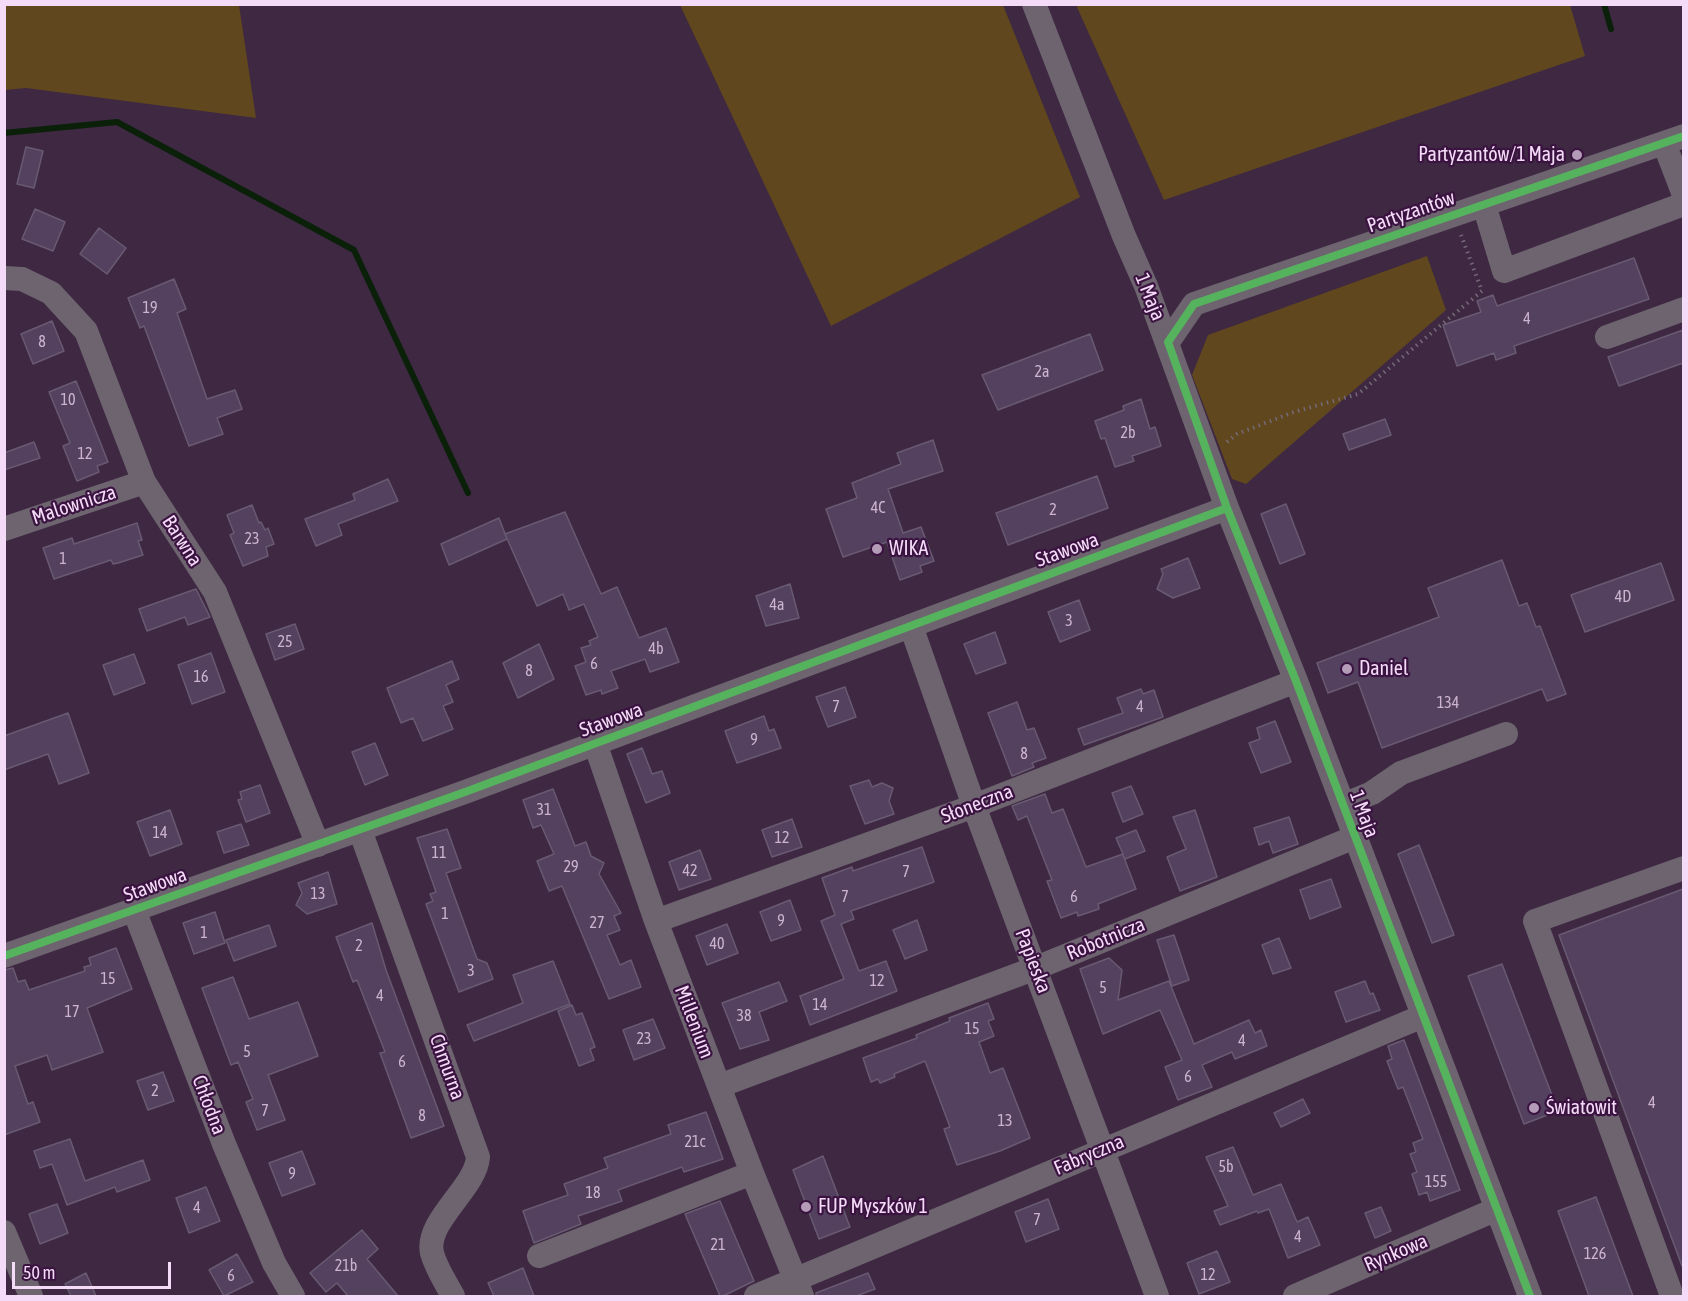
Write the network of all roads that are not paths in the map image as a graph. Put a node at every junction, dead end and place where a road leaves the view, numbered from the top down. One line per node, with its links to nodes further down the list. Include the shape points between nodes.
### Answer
1 (1035, 4): 9 (street, 1 Maja)
2 (1674, 139): 3 (street); 5 (street, Partyzantów)
3 (1683, 195)
4 (1683, 204): 5 (street, via 1504,271)
5 (1484, 205): 9 (street, Partyzantów, via 1194,304)
6 (4, 278): 10 (street, Barwna, via 22,279 51,293 86,331)
7 (1683, 309): 8 (street)
8 (1607, 338)
9 (1168, 342): 11 (street, 1 Maja)
10 (144, 482): 12 (street, Malownicza); 21 (street, Barwna, via 215,592)
11 (1227, 508): 13 (street, Stawowa); 14 (street, 1 Maja)
12 (4, 529)
13 (910, 626): 16 (street, Stawowa); 18 (street, Papieska)
14 (1296, 681): 17 (street, 1 Maja); 18 (street, Słoneczna)
15 (1506, 734): 17 (street, via 1401,773 1372,793)
16 (595, 743): 19 (street, Stawowa); 24 (street, Millenium)
17 (1343, 805): 20 (street, 1 Maja)
18 (974, 806): 24 (street, Słoneczna); 26 (street, Papieska)
19 (360, 830): 21 (street, Stawowa); 37 (street, Chmurna, via 478,1157 475,1171 438,1226 432,1252)
20 (1355, 837): 26 (street, Robotnicza); 27 (street, 1 Maja)
21 (318, 845): 23 (street, Stawowa)
22 (1683, 868): 42 (street, via 1535,921)
23 (134, 910): 25 (street, Stawowa); 36 (street, Chłodna, via 224,1144 274,1263)
24 (657, 921): 28 (street, Millenium)
25 (4, 956)
26 (1036, 968): 28 (street, Robotnicza); 29 (street, Papieska)
27 (1423, 1016): 29 (street, Fabryczna); 31 (street, 1 Maja)
28 (719, 1086): 30 (street, Millenium)
29 (1103, 1149): 34 (street, Fabryczna); 39 (street, Papieska)
30 (752, 1173): 33 (street); 34 (street, Millenium)
31 (1497, 1209): 40 (street, Rynkowa); 41 (street, 1 Maja)
32 (4, 1232): 35 (street)
33 (539, 1256)
34 (799, 1287): 38 (street, Fabryczna)
35 (31, 1296)
36 (293, 1296)
37 (453, 1296)
38 (756, 1296)
39 (1157, 1296)
40 (1295, 1296)
41 (1530, 1296)
42 (1672, 1296)

